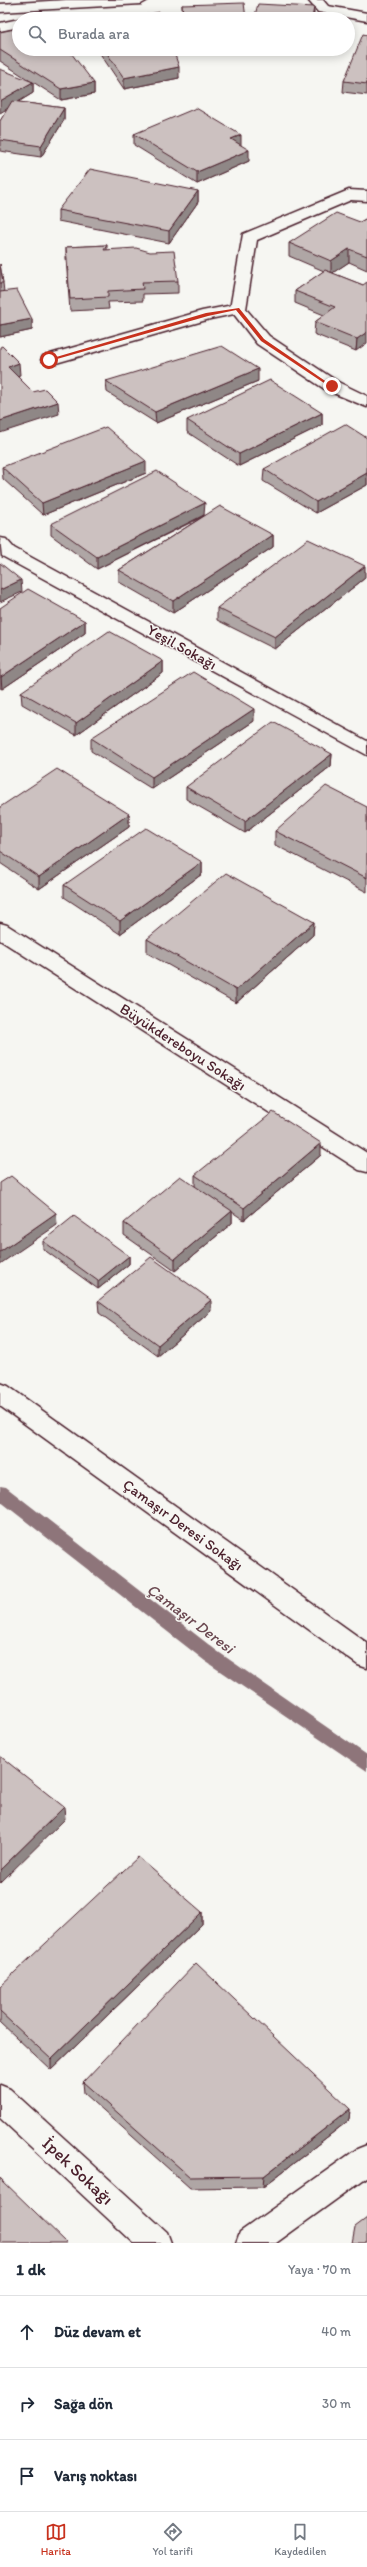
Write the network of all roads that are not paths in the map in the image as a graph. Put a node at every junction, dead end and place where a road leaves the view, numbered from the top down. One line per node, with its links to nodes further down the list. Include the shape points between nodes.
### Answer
1 (141, 0): 2 (street); 4 (street); 5 (street)
2 (146, 0)
3 (315, 0): 6 (street, via 323,9)
4 (0, 8)
5 (76, 12)
6 (340, 12)
7 (355, 15): 8 (street)
8 (367, 17)
9 (12, 24): 10 (street)
10 (0, 27)
11 (367, 196): 12 (street, via 349,195 249,236)
12 (238, 309): 13 (street, via 208,314); 14 (street, via 263,340 332,386)
13 (49, 360)
14 (367, 402)
15 (0, 543): 16 (street, Yeşil Sokağı, via 8,552)
16 (367, 749)
17 (0, 930): 18 (street, Büyükdereboyu Sokağı)
18 (367, 1164)
19 (0, 1394): 20 (street, Çamaşır Deresi Sokağı)
20 (364, 1648)
21 (0, 2100): 23 (street, İpek Sokağı)
22 (367, 2159): 24 (street)
23 (156, 2243)
24 (251, 2243)

